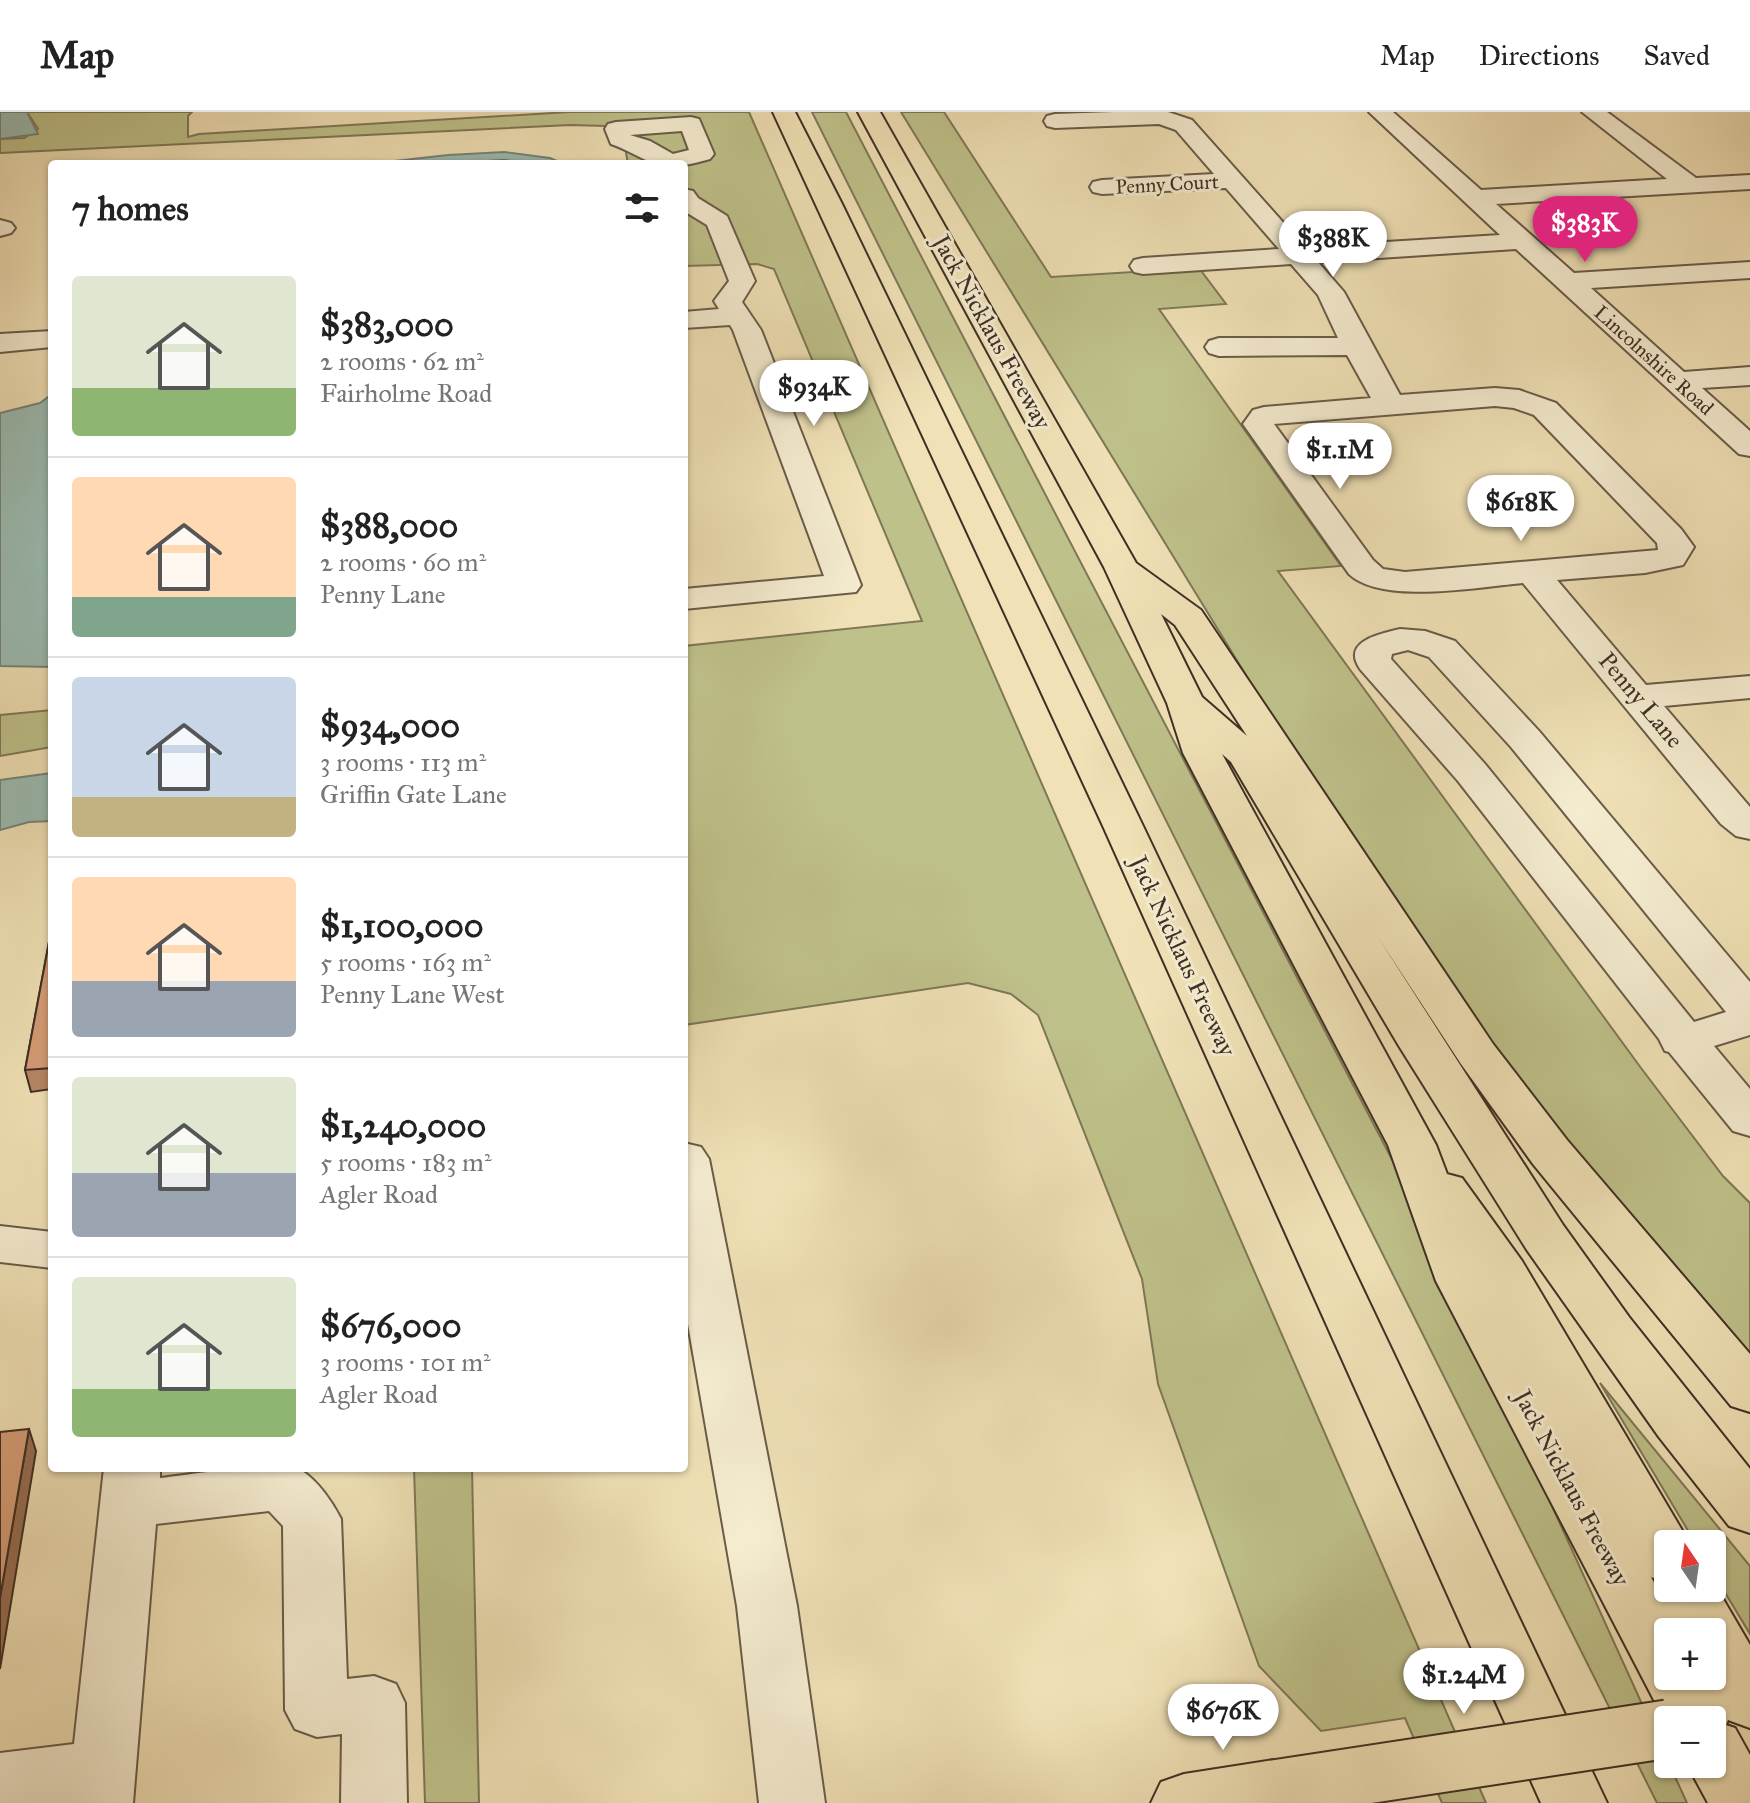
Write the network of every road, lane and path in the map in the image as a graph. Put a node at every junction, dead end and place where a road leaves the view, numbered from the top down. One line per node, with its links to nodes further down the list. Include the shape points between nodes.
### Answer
1 (784, 112): 54 (main road, Jack Nicklaus Freeway, via 1123,826)
2 (869, 112): 28 (main road, Jack Nicklaus Freeway)
3 (1380, 112): 10 (street, Lincolnshire Road)
4 (1593, 112): 8 (street)
5 (1055, 121): 6 (street, via 1175,120)
6 (1232, 180): 9 (street, Penny Court); 13 (street)
7 (1750, 182): 8 (street)
8 (1690, 185): 10 (street)
9 (1102, 187)
10 (1474, 198): 12 (street, Lincolnshire Road)
11 (688, 202): 18 (street, via 718,221 724,235 742,281)
12 (1521, 241): 13 (street); 16 (street, Lincolnshire Road)
13 (1299, 256): 14 (street); 22 (street, via 1330,292)
14 (1143, 266)
15 (1750, 270): 16 (street)
16 (1567, 282): 25 (street, Lincolnshire Road)
17 (688, 301): 18 (street)
18 (733, 309): 19 (street); 30 (street, via 747,330 844,585)
19 (688, 319)
20 (48, 339): 21 (street)
21 (0, 343)
22 (1357, 346): 23 (street); 26 (street)
23 (1219, 347)
24 (1750, 376): 25 (street)
25 (1677, 381): 27 (street, Lincolnshire Road)
26 (1390, 404): 29 (street, via 1264,416 1258,424 1373,578 1405,582); 29 (street, via 1495,397 1519,399 1550,413 1677,547 1671,558)
27 (1750, 447)
28 (1121, 567): 33 (main road, Jack Nicklaus Freeway); 41 (main road, via 1188,618 1477,1054 1550,1152)
29 (1532, 572): 32 (street, Penny Lane)
30 (688, 599)
31 (1750, 687): 32 (street)
32 (1638, 697): 34 (street, Penny Lane)
33 (1186, 703): 37 (main road, Jack Nicklaus Freeway, via 1202,753); 43 (main road, via 1246,755 1556,1255)
34 (1750, 827)
35 (1681, 1041): 35 (street, via 1436,727 1373,661 1374,648 1425,639 1442,649 1525,739 1749,1013 1743,1022); 36 (street)
36 (1750, 1120)
37 (1412, 1145): 44 (main road, via 1504,1274); 45 (main road, Jack Nicklaus Freeway, via 1462,1281)
38 (688, 1181): 56 (street, via 767,1606)
39 (0, 1244): 40 (street)
40 (48, 1250)
41 (1750, 1391)
42 (130, 1486): 53 (street); 55 (street, via 282,1487 312,1519 317,1710 374,1703)
43 (1750, 1510)
44 (1654, 1535)
45 (1654, 1641)
46 (1726, 1660): 47 (main road)
47 (1750, 1701)
48 (1750, 1717): 49 (main road)
49 (1726, 1720)
50 (1654, 1731): 57 (main road, bridge)
51 (1726, 1774): 58 (main road)
52 (0, 1782): 53 (street)
53 (102, 1786)
54 (1573, 1801)
55 (374, 1803)
56 (792, 1803)
57 (1184, 1803)
58 (1742, 1803)

